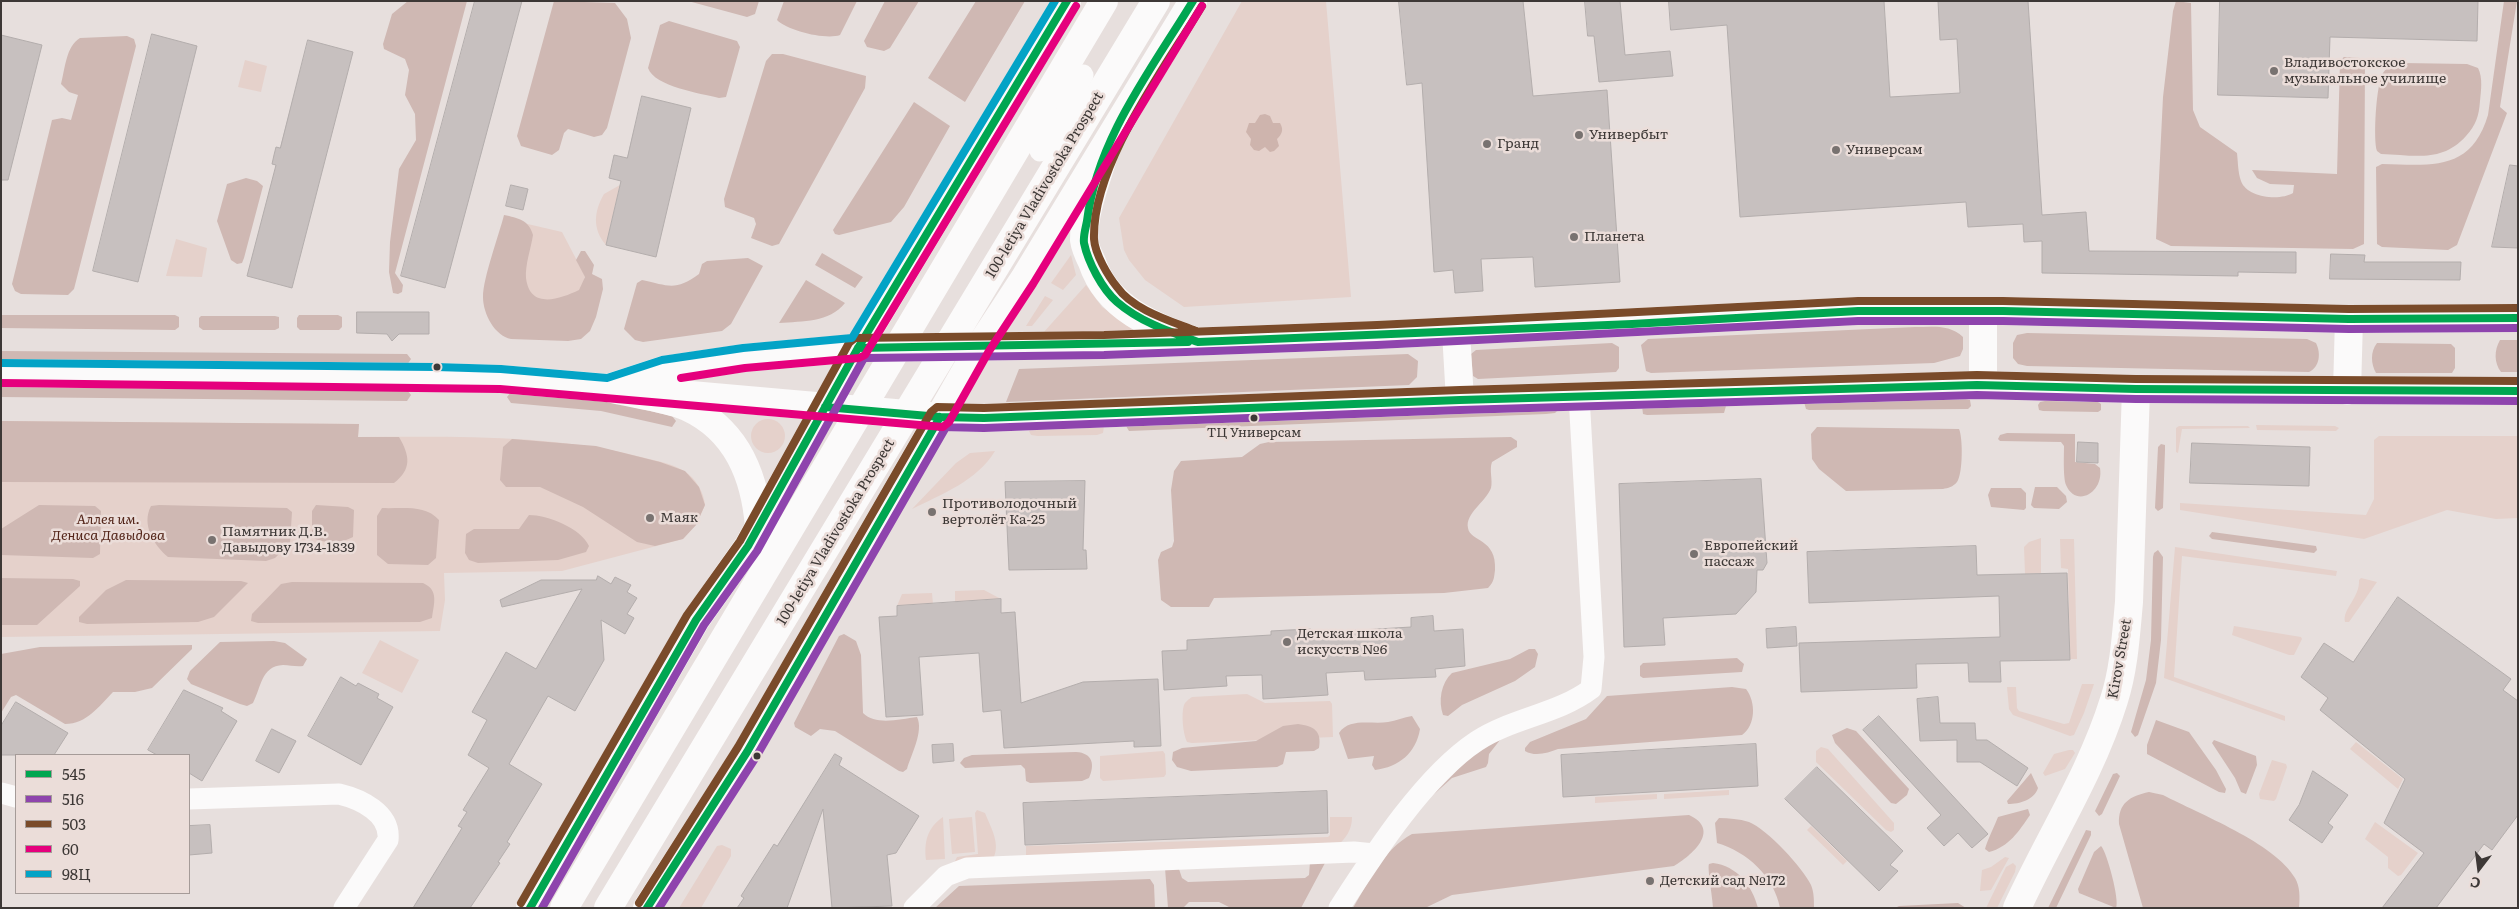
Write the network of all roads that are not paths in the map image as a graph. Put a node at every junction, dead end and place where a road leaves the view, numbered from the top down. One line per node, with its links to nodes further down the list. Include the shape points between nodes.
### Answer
1 (1067, 1): 6 (main road)
2 (1104, 1): 35 (main road)
3 (1156, 1): 36 (main road, 100-letiya Vladivostoka Prospect)
4 (1193, 1): 7 (main road)
5 (1083, 75): 8 (street)
6 (1005, 105): 8 (main road, via 1015,132); 15 (main road)
7 (1105, 147): 8 (main road, via 1069,160); 13 (main road, via 1089,202 1084,242 1094,268 1109,294 1130,312 1152,325); 14 (main road)
8 (1040, 150)
9 (1983, 311): 11 (main road); 12 (main road, via 1858,311); 17 (main road)
10 (2518, 318): 11 (main road)
11 (2349, 319): 20 (main road)
12 (1456, 332): 13 (main road); 23 (main road)
13 (1198, 342): 14 (main road)
14 (980, 346): 15 (main road); 25 (main road)
15 (858, 348): 18 (main road, via 744,358 663,370); 24 (main road)
16 (1, 373): 18 (main road, via 436,377)
17 (1983, 386): 19 (main road); 22 (main road)
18 (608, 388): 24 (main road); 26 (main road, via 686,407 717,428 738,451 749,471 757,501)
19 (2136, 389): 20 (main road); 40 (main road, Kirov Street, via 2129,602 2114,698 2097,748)
20 (2347, 391): 21 (main road)
21 (2515, 395)
22 (1579, 396): 23 (main road); 32 (street, via 1594,657 1591,689 1477,741 1440,772)
23 (1460, 400): 25 (main road)
24 (825, 407): 25 (main road); 26 (main road)
25 (940, 417): 28 (main road)
26 (759, 527): 27 (main road)
27 (713, 595): 28 (main road, via 738,598 767,608 791,635); 34 (main road)
28 (797, 664): 37 (main road, via 719,797)
29 (1, 793): 30 (street)
30 (15, 797)
31 (190, 799): 33 (street, via 338,794 354,798 378,813 388,840)
32 (1374, 854): 38 (street, via 1227,856 967,868 946,876); 39 (street)
33 (344, 908)
34 (530, 908)
35 (564, 908)
36 (608, 908)
37 (647, 908)
38 (914, 908)
39 (1339, 908)
40 (2017, 908)

